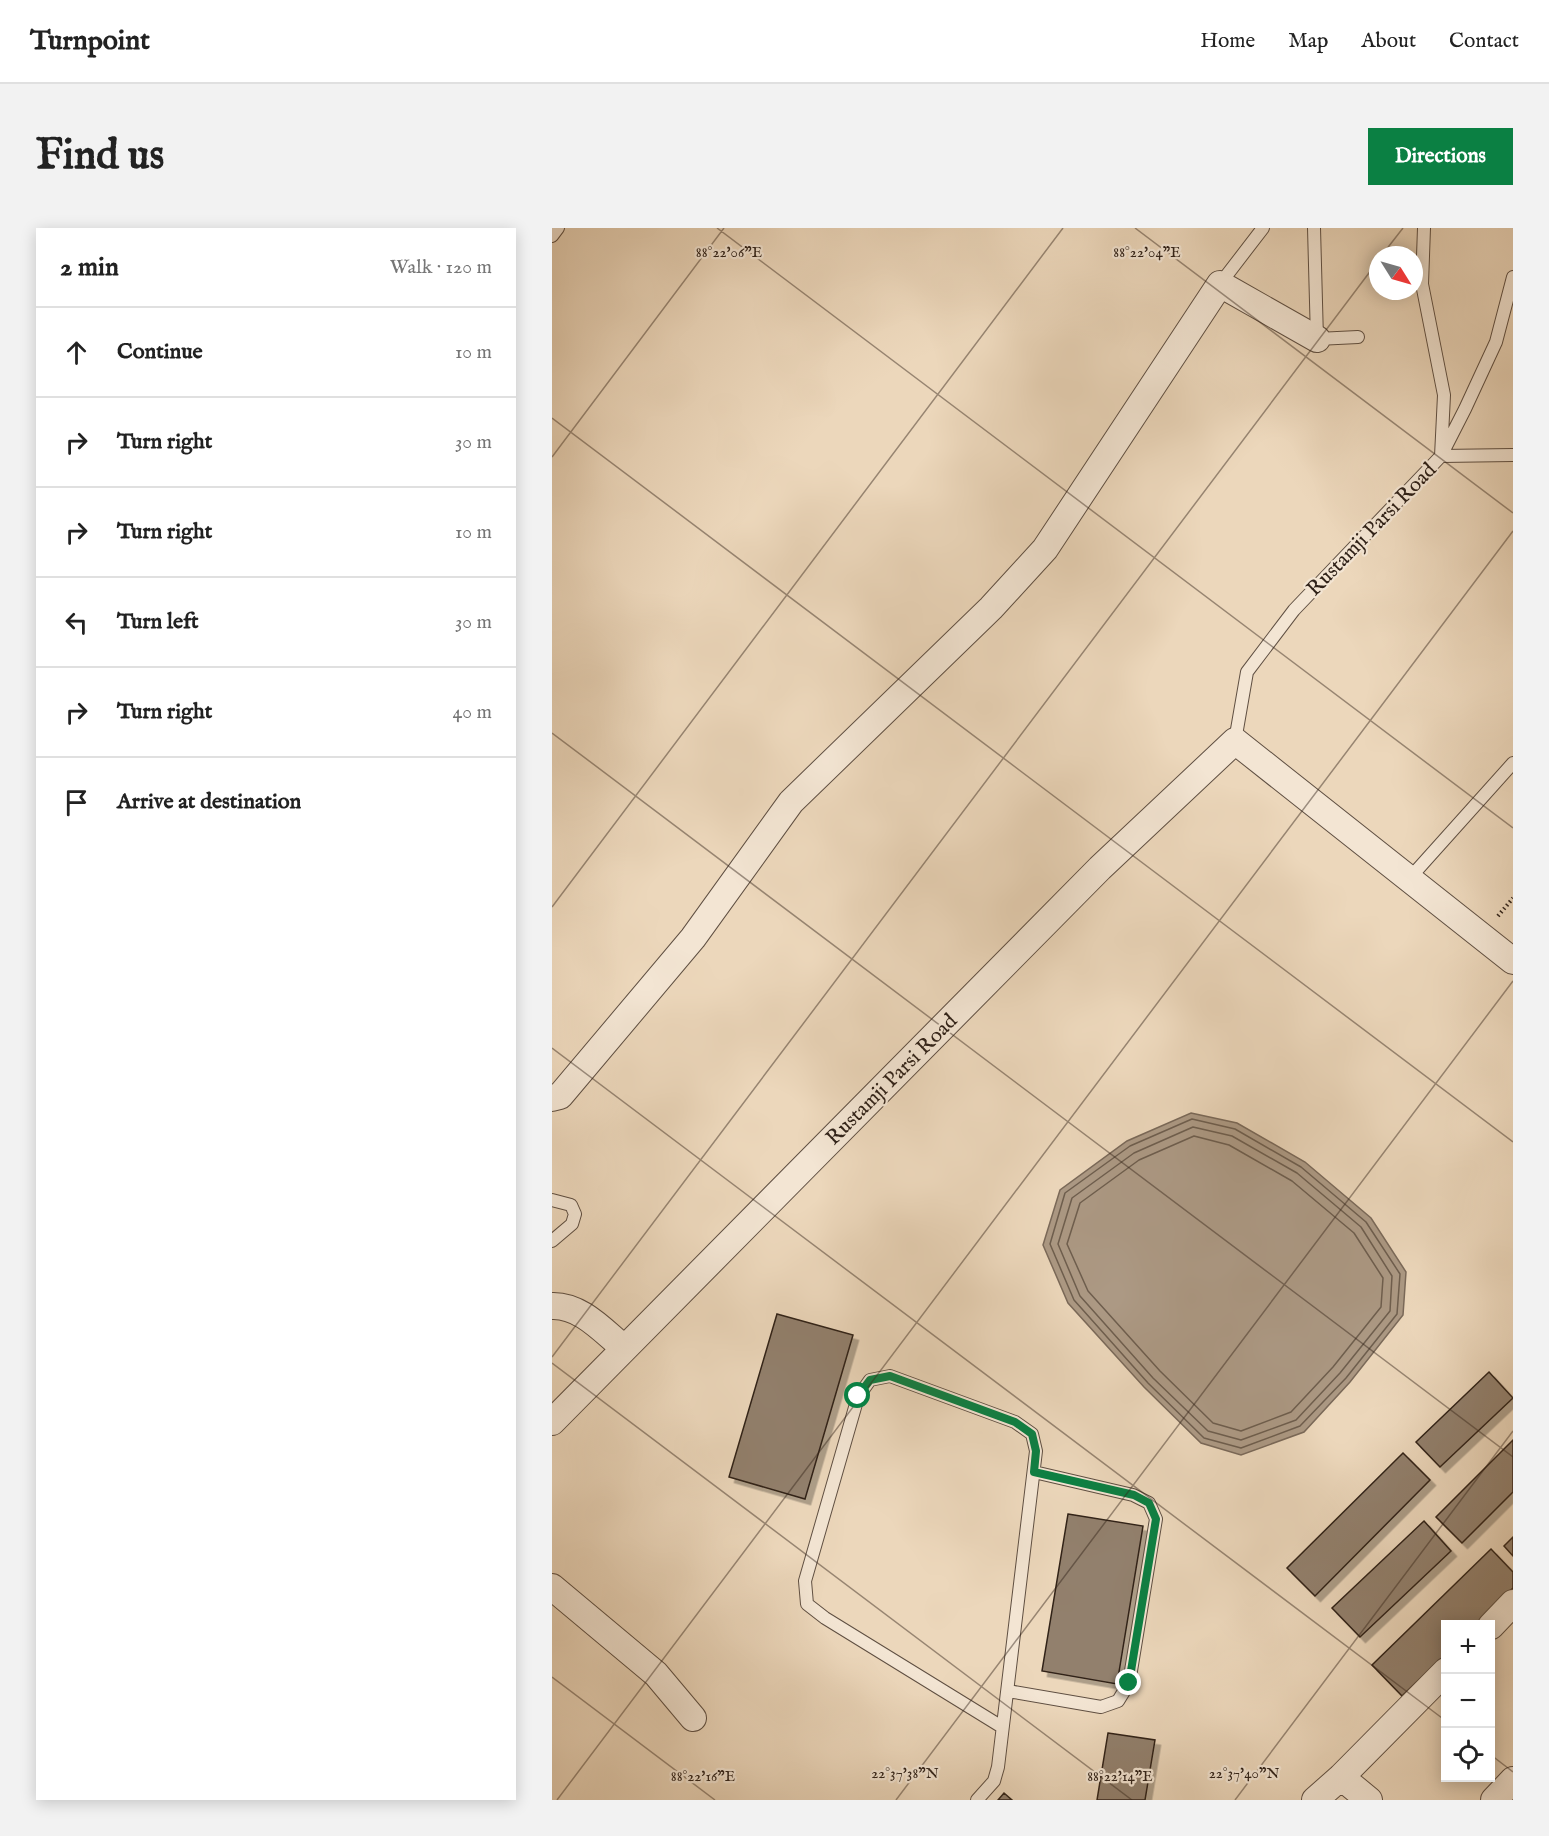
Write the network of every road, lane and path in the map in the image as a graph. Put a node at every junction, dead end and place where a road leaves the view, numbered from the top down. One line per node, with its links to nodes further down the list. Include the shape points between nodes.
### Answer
1 (558, 228): 5 (lane)
2 (1263, 228): 7 (lane)
3 (1314, 228): 9 (lane)
4 (1424, 228): 11 (lane, Rustamji Parsi Road, via 1422,284 1444,395)
5 (552, 236)
6 (1513, 277): 11 (lane, via 1496,342)
7 (1220, 284): 9 (street); 16 (street, via 1045,549 991,608 791,802 693,938 560,1096)
8 (1358, 337): 9 (lane)
9 (1317, 339)
10 (1513, 455): 11 (lane)
11 (1441, 456): 12 (lane, Rustamji Parsi Road, via 1294,610 1247,672)
12 (1235, 741): 14 (street); 20 (street, Rustamji Parsi Road, via 1100,868)
13 (1513, 763): 14 (lane)
14 (1409, 879): 15 (street)
15 (1513, 961)
16 (552, 1098)
17 (552, 1200): 18 (lane, via 571,1205 575,1214 572,1224)
18 (552, 1241)
19 (552, 1305): 20 (street, via 585,1315)
20 (624, 1348): 21 (street, Rustamji Parsi Road)
21 (552, 1422)
22 (1034, 1472): 27 (lane); 27 (lane, via 1134,1495 1149,1503 1156,1519 1129,1683 1118,1701 1101,1707); 29 (lane, via 1036,1451 1032,1434 1015,1422 890,1376 870,1380 858,1396 805,1581 807,1605)
23 (552, 1587): 28 (street, via 656,1674)
24 (1513, 1603): 25 (street)
25 (1495, 1622)
26 (1443, 1674): 30 (street)
27 (1008, 1690): 29 (lane)
28 (693, 1718)
29 (1002, 1727): 32 (lane, via 994,1781)
30 (1341, 1777): 33 (street); 34 (street)
31 (1513, 1780): 35 (street)
32 (976, 1800)
33 (1315, 1800)
34 (1370, 1800)
35 (1494, 1800)

